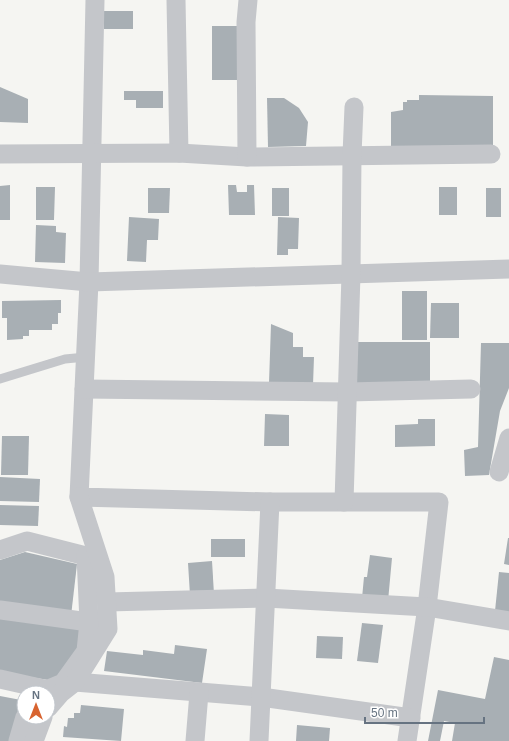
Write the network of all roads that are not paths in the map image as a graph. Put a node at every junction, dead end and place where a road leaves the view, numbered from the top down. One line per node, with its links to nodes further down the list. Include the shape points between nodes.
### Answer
1 (95, 0): 6 (street)
2 (176, 0): 7 (street)
3 (248, 0): 10 (street)
4 (354, 107): 9 (street)
5 (0, 154): 6 (street)
6 (92, 154): 7 (street); 14 (street)
7 (179, 154): 10 (street)
8 (491, 154): 9 (street)
9 (352, 155): 10 (street); 13 (street)
10 (247, 157)
11 (509, 269): 13 (street)
12 (0, 274): 14 (street)
13 (352, 274): 14 (street); 19 (street)
14 (89, 282): 15 (street)
15 (86, 358): 16 (lane, via 65,359); 17 (street)
16 (0, 379)
17 (84, 389): 19 (street); 22 (street)
18 (471, 389): 19 (street)
19 (348, 392): 24 (street)
20 (509, 438): 21 (street)
21 (499, 472)
22 (79, 497): 23 (street); 26 (street)
23 (270, 502): 24 (street); 27 (street)
24 (344, 502): 29 (street, via 439,502)
25 (0, 550): 26 (street, via 27,541)
26 (90, 552): 28 (street, via 106,577); 33 (street)
27 (266, 598): 28 (street); 29 (street); 40 (street)
28 (107, 602): 31 (street)
29 (427, 607): 32 (street); 41 (street)
30 (0, 610): 33 (street)
31 (108, 621): 33 (street); 37 (street, via 108,629)
32 (509, 621)
33 (89, 622): 36 (street, via 86,651 63,683)
34 (0, 679): 35 (street)
35 (33, 685)
36 (56, 688)
37 (56, 688)
38 (56, 689): 39 (street)
39 (199, 693): 40 (street); 46 (street)
40 (262, 697): 41 (street); 47 (street)
41 (411, 718): 48 (street)
42 (23, 725): 44 (street)
43 (40, 725): 45 (street)
44 (18, 741)
45 (34, 741)
46 (195, 741)
47 (259, 741)
48 (408, 741)

